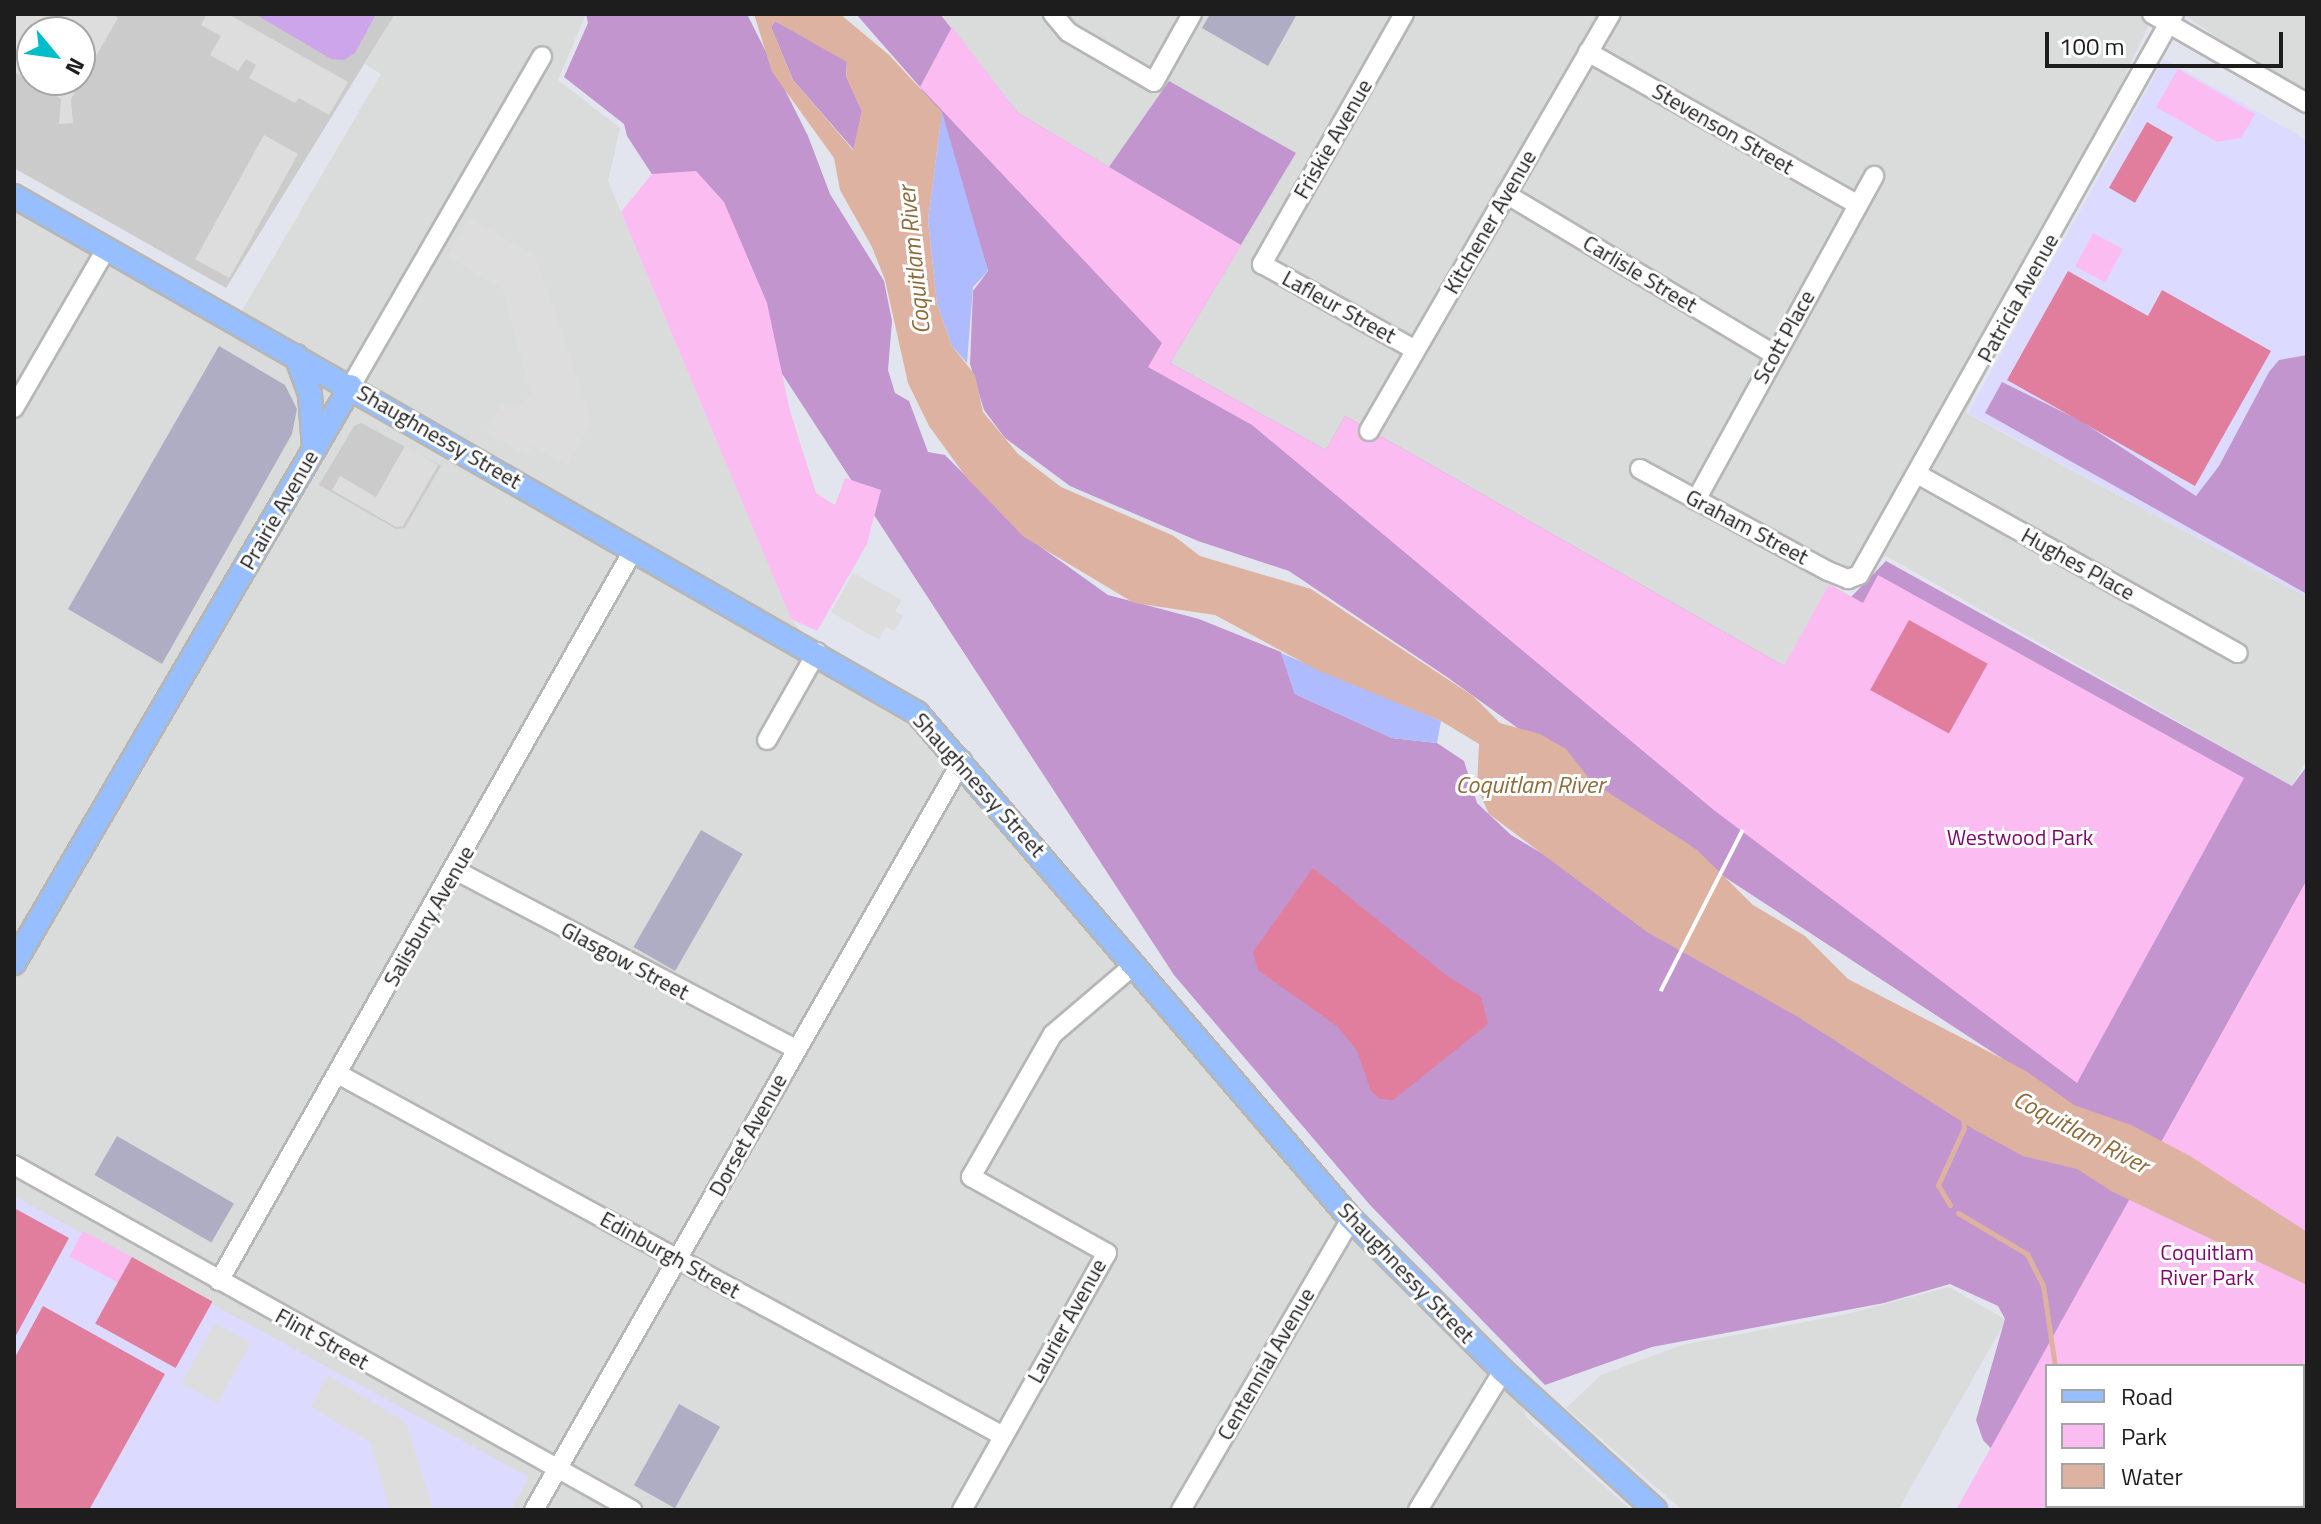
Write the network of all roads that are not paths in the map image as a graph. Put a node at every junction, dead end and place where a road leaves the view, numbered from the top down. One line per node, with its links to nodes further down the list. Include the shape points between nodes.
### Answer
1 (1053, 14): 2 (street, via 1068,32 1154,82)
2 (1192, 14)
3 (1404, 14): 15 (street, Friskie Avenue)
4 (1611, 14): 7 (street, Kitchener Avenue)
5 (2152, 14): 6 (street)
6 (2172, 19): 9 (street); 24 (street, Patricia Avenue)
7 (1588, 52): 11 (street, Kitchener Avenue); 13 (street, Stevenson Street)
8 (542, 56): 19 (street, Prairie Avenue)
9 (2307, 103)
10 (1874, 176): 13 (street, Scott Place)
11 (1506, 194): 16 (street, Kitchener Avenue); 17 (street, Carlisle Street)
12 (14, 196): 14 (main road, Shaughnessy Street)
13 (1858, 205): 17 (street, Scott Place)
14 (106, 249): 18 (main road, Shaughnessy Street); 20 (street)
15 (1262, 264): 16 (street, Lafleur Street)
16 (1415, 350): 21 (street, Kitchener Avenue)
17 (1773, 354): 25 (street, Scott Place)
18 (296, 356): 19 (main road, Shaughnessy Street); 22 (main road, via 310,394)
19 (351, 386): 22 (main road, Prairie Avenue); 26 (main road, Shaughnessy Street)
20 (14, 408)
21 (1369, 431)
22 (315, 450): 33 (main road, Prairie Avenue)
23 (1640, 469): 25 (street, Graham Street)
24 (1919, 475): 27 (street, Patricia Avenue, via 1868,565); 29 (street, Hughes Place)
25 (1696, 500): 27 (street, Graham Street, via 1828,571)
26 (634, 549): 28 (main road, Shaughnessy Street); 32 (street, Salisbury Avenue)
27 (1855, 578)
28 (817, 652): 30 (street); 31 (main road, Shaughnessy Street, via 917,713)
29 (2238, 653)
30 (767, 740)
31 (962, 761): 34 (main road, Shaughnessy Street); 35 (street, Dorset Avenue)
32 (455, 870): 35 (street, Glasgow Street); 36 (street, Salisbury Avenue)
33 (14, 963)
34 (1134, 965): 38 (main road, Shaughnessy Street); 42 (street, Laurier Avenue, via 1053,1034 971,1177 1107,1253)
35 (796, 1049): 39 (street, Dorset Avenue)
36 (338, 1074): 39 (street, Edinburgh Street); 40 (street, Salisbury Avenue)
37 (14, 1165): 40 (street, Flint Street)
38 (1351, 1219): 41 (main road, Shaughnessy Street); 47 (street, Centennial Avenue)
39 (678, 1260): 42 (street, Edinburgh Street); 43 (street, Dorset Avenue)
40 (219, 1281): 43 (street, Flint Street)
41 (1503, 1371): 48 (street); 49 (main road, Shaughnessy Street)
42 (1003, 1436): 46 (street, Laurier Avenue)
43 (557, 1470): 44 (street, Dorset Avenue); 45 (street, Flint Street)
44 (534, 1510)
45 (632, 1510)
46 (962, 1510)
47 (1181, 1510)
48 (1418, 1510)
49 (1655, 1510)

